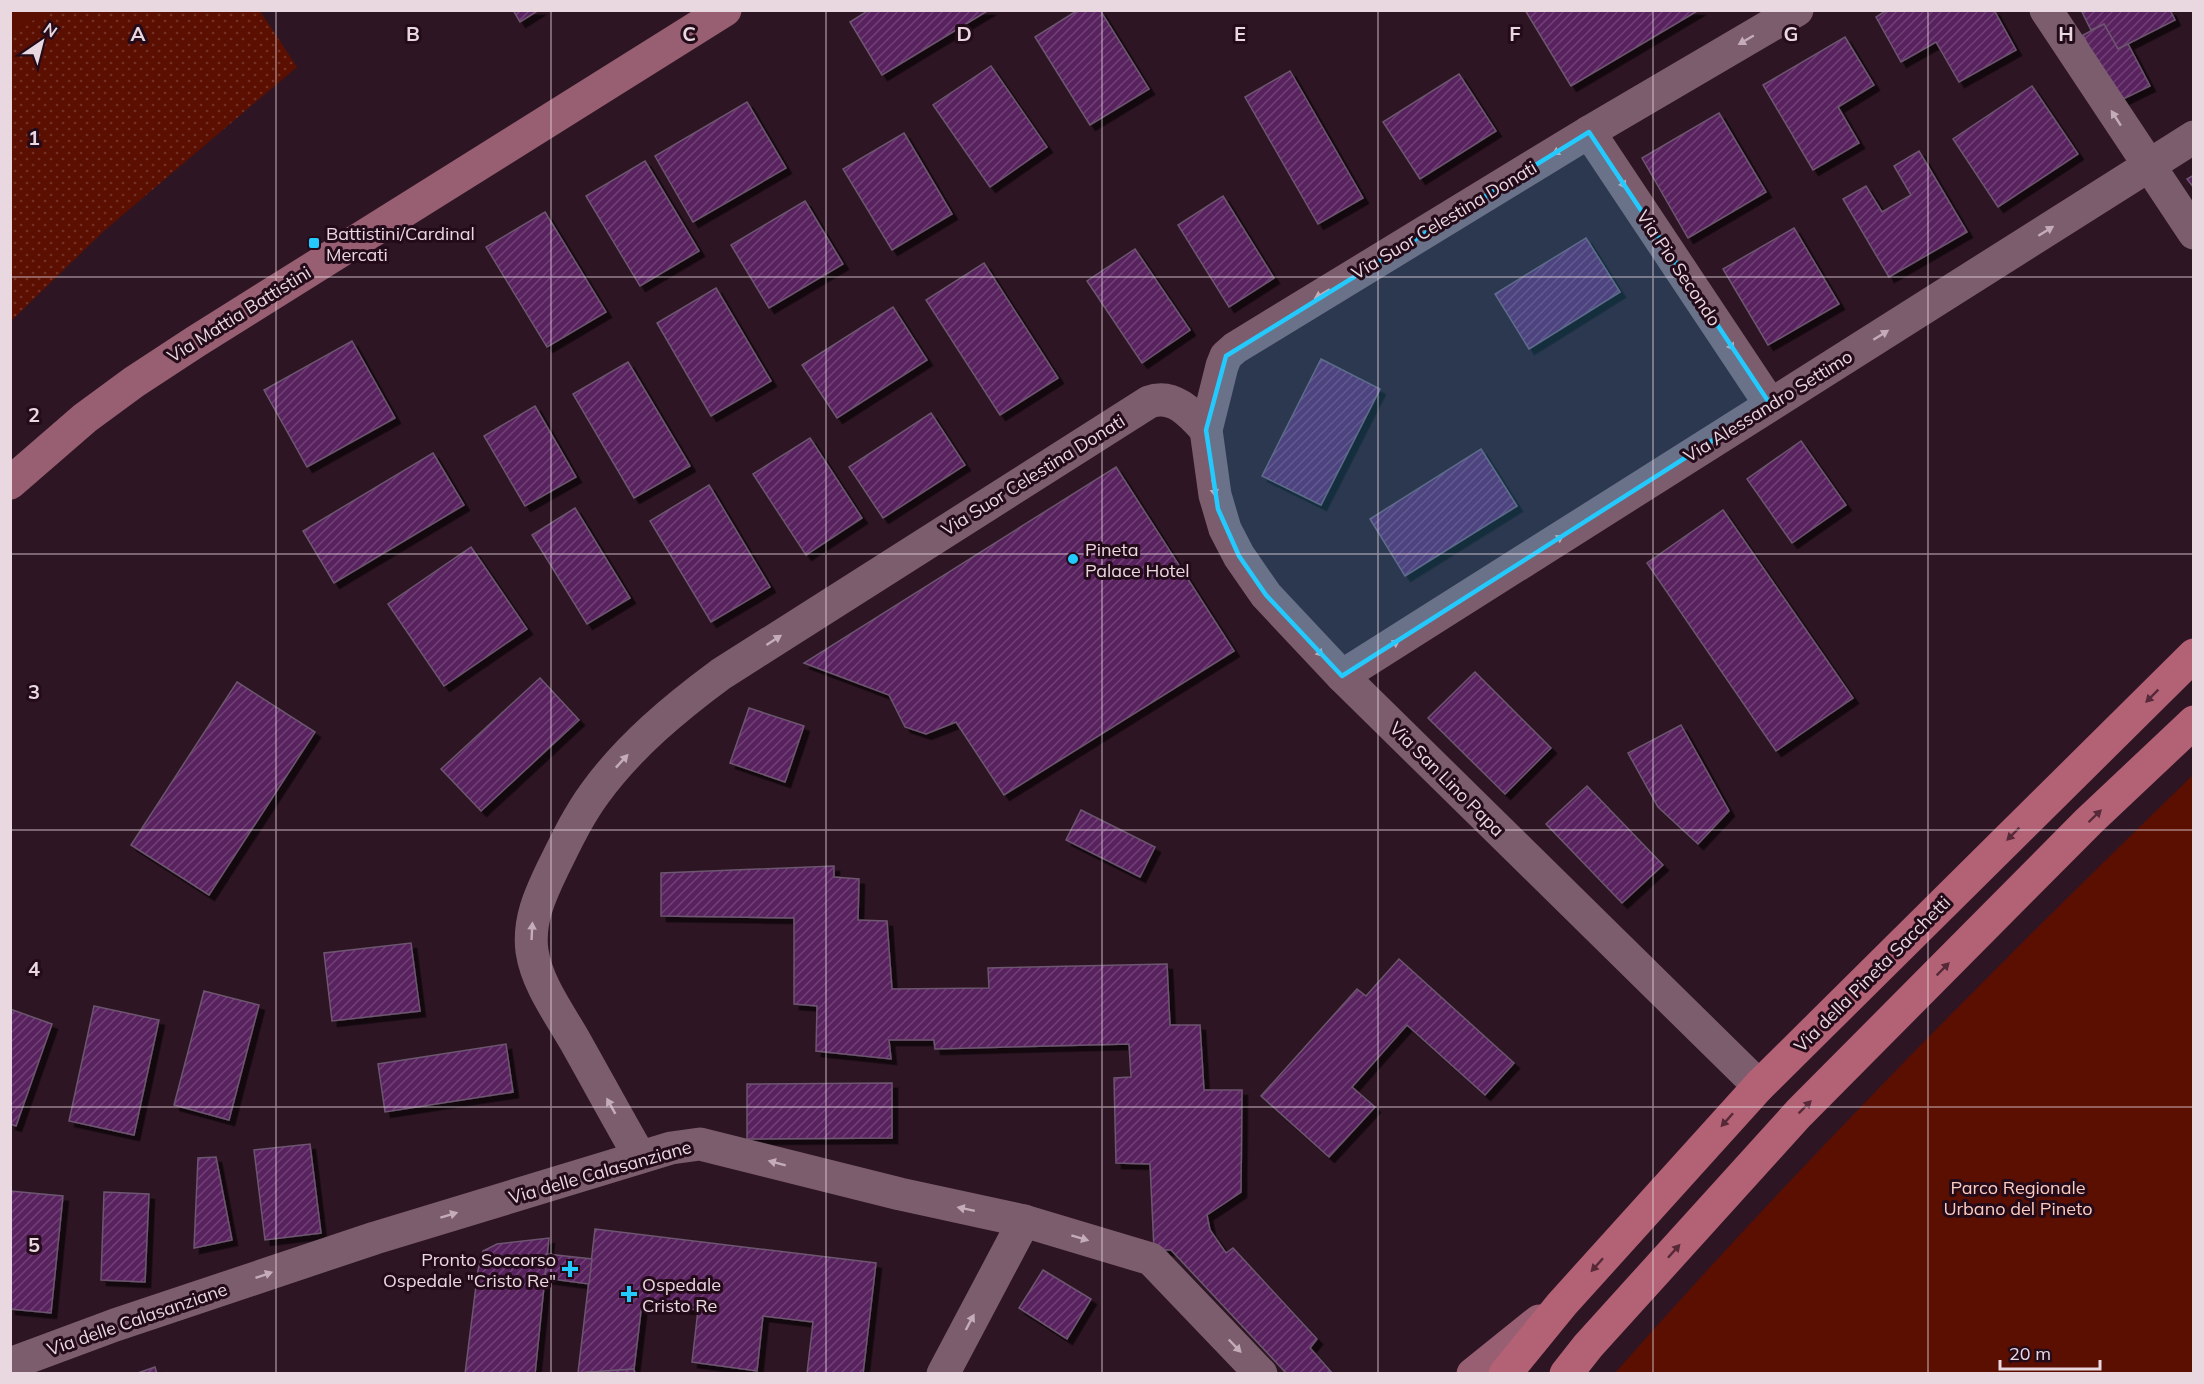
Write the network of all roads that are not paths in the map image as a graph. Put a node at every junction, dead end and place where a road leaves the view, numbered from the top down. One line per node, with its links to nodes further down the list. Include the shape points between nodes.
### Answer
1 (725, 10): 4 (main road, Via Mattia Battistini)
2 (1797, 10): 5 (street, Via Suor Celestina Donati, one-way to 5)
3 (2046, 10): 7 (street, one-way to 3)
4 (691, 19): 11 (main road, Via Mattia Battistini, via 423,201 134,382 85,418)
5 (1589, 132): 9 (street, Via Pio Secondo, one-way to 9); 10 (street, Via Suor Celestina Donati, one-way to 10, via 1234,348 1222,366)
6 (2193, 137): 7 (street, Via Alessandro Settimo)
7 (2148, 167): 8 (street); 9 (street, Via Alessandro Settimo, one-way to 7)
8 (2193, 233)
9 (1770, 404): 13 (street, Via Alessandro Settimo, one-way to 9)
10 (1206, 430): 13 (street, Via San Lino Papa, one-way to 13, via 1218,508 1234,547 1266,595); 16 (street, Via Suor Celestina Donati, one-way to 10, via 554,1004 532,951 536,906 574,826 595,793 672,711 721,674 1149,402 1164,398 1173,401)
11 (10, 483)
12 (2193, 655): 15 (main road, Via della Pineta Sacchetti, one-way to 15)
13 (1342, 676): 15 (street, Via San Lino Papa)
14 (2193, 722): 24 (main road, one-way to 14, via 1799,1113)
15 (1759, 1086): 18 (main road, Via della Pineta Sacchetti, one-way to 18)
16 (640, 1157): 17 (street, Via delle Calasanziane, one-way to 16, via 709,1145 686,1144); 19 (street, Via delle Calasanziane, one-way to 16, via 375,1238)
17 (1024, 1221): 20 (street, one-way to 17); 21 (street, Via delle Calasanziane, one-way to 21, via 1151,1259)
18 (1562, 1304): 22 (main road, Via della Pineta Sacchetti); 23 (main road, Via della Pineta Sacchetti)
19 (10, 1364)
20 (943, 1374)
21 (1261, 1374)
22 (1473, 1374)
23 (1505, 1374)
24 (1566, 1374)

